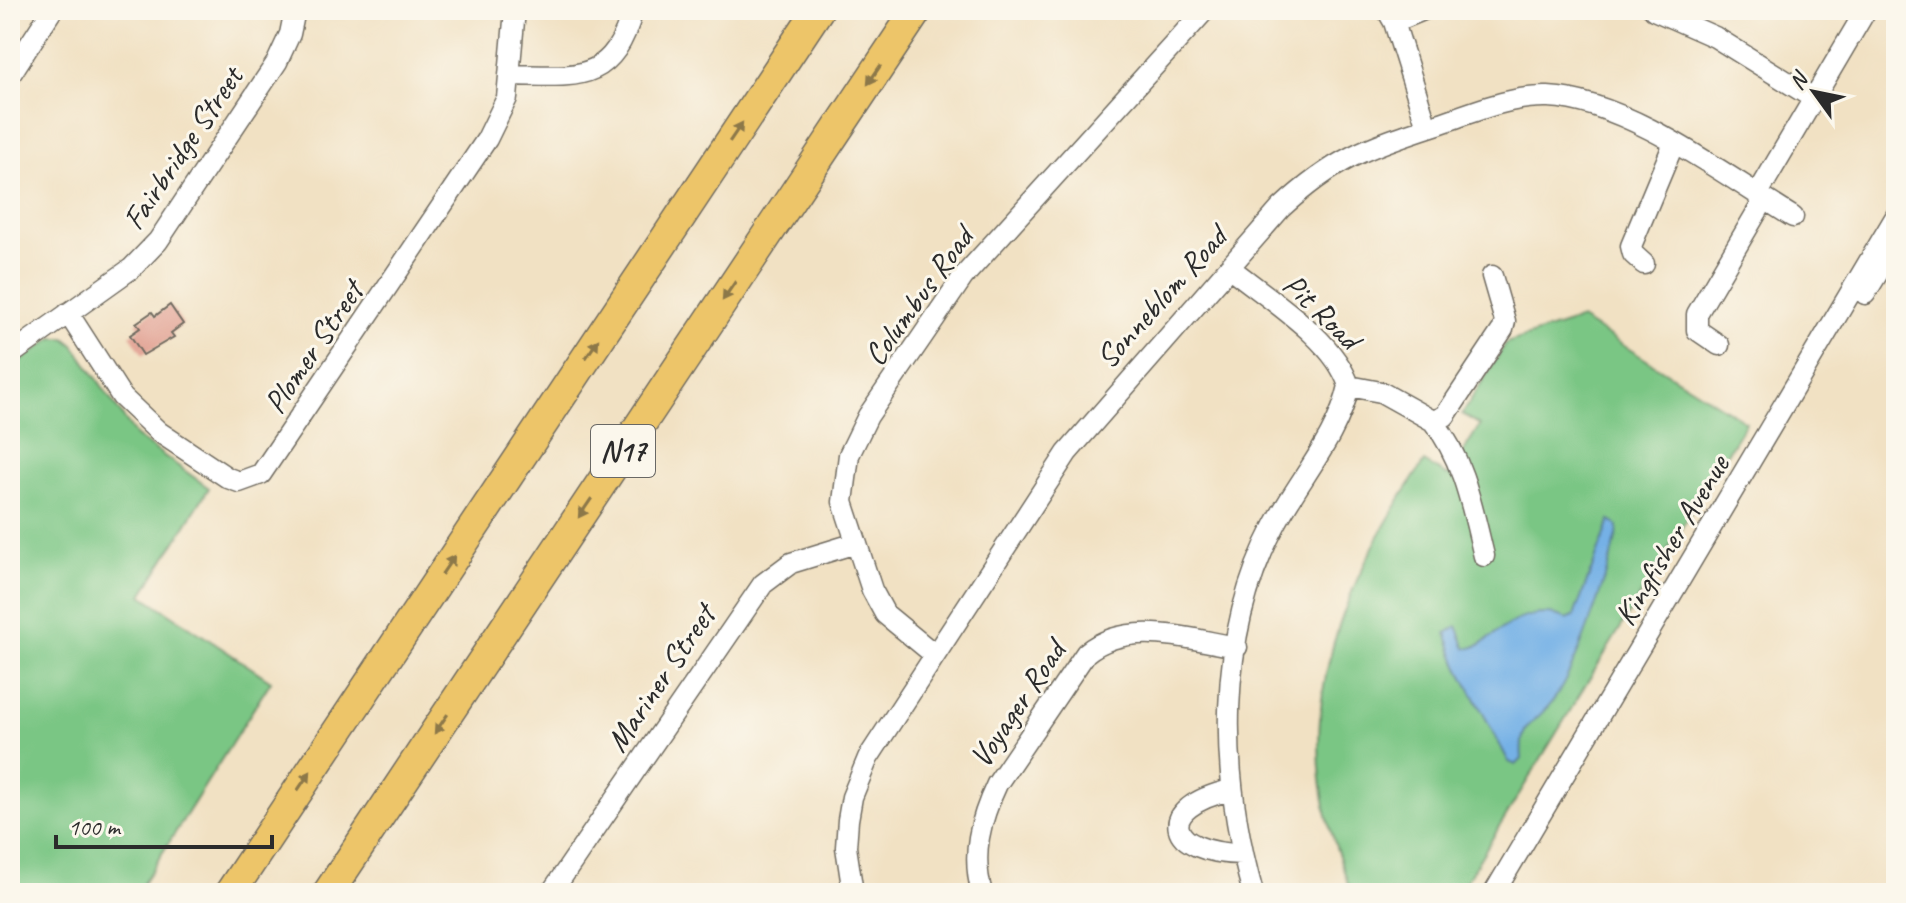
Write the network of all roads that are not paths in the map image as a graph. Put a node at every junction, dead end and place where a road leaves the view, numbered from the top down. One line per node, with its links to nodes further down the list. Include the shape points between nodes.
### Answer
1 (52, 10): 12 (street)
2 (295, 10): 24 (street, Fairbridge Street, via 277,62 158,241 132,268)
3 (515, 10): 13 (street, Plomer Street)
4 (633, 10): 13 (street, via 597,70 578,76)
5 (818, 10): 35 (highway, N17, one-way to 5)
6 (917, 10): 36 (highway, N17, one-way to 36)
7 (1205, 10): 29 (street, Columbus Road, via 963,277 868,416 845,474 843,502)
8 (1423, 10): 11 (street)
9 (1654, 10): 14 (street, via 1715,37)
10 (1866, 10): 14 (street)
11 (1391, 16): 15 (street)
12 (10, 75)
13 (512, 75): 24 (street, Plomer Street, via 499,118 468,171 261,474 239,482 228,478 159,432 122,397)
14 (1813, 98): 17 (street)
15 (1427, 127): 16 (street, Sonneblom Road, via 1547,97 1607,111); 22 (street, Sonneblom Road, via 1343,159 1312,179)
16 (1674, 143): 17 (street, Sonneblom Road); 21 (street, via 1631,246)
17 (1760, 197): 19 (street, Sonneblom Road); 25 (street, via 1697,314 1697,330)
18 (1896, 216): 41 (street, Kingfisher Avenue)
19 (1793, 217)
20 (1896, 243): 42 (street, Kingfisher Avenue)
21 (1644, 264)
22 (1229, 267): 27 (street, Pit Road, via 1320,342 1335,357); 32 (street, Sonneblom Road, via 1067,453)
23 (1492, 276): 28 (street, via 1503,329 1460,398)
24 (68, 313): 26 (street, Fairbridge Street)
25 (1719, 345)
26 (10, 355)
27 (1349, 386): 28 (street, Pit Road, via 1381,392); 31 (street, via 1330,435 1262,554)
28 (1433, 421): 30 (street, via 1462,470)
29 (856, 543): 32 (street, Columbus Road, via 885,614); 37 (street, Mariner Street, via 791,563 763,584)
30 (1484, 556)
31 (1237, 647): 33 (street, via 1227,736); 39 (street, Voyager Road, via 1135,633 1101,641 1086,653 987,805 977,854)
32 (935, 655): 38 (street, Sonneblom Road, via 868,758 852,797 846,847)
33 (1231, 790): 34 (street); 34 (street, via 1186,808 1181,833 1202,851)
34 (1242, 854): 40 (street)
35 (230, 893)
36 (328, 893)
37 (551, 893)
38 (853, 893)
39 (982, 893)
40 (1253, 893)
41 (1494, 893)
42 (1504, 893)

